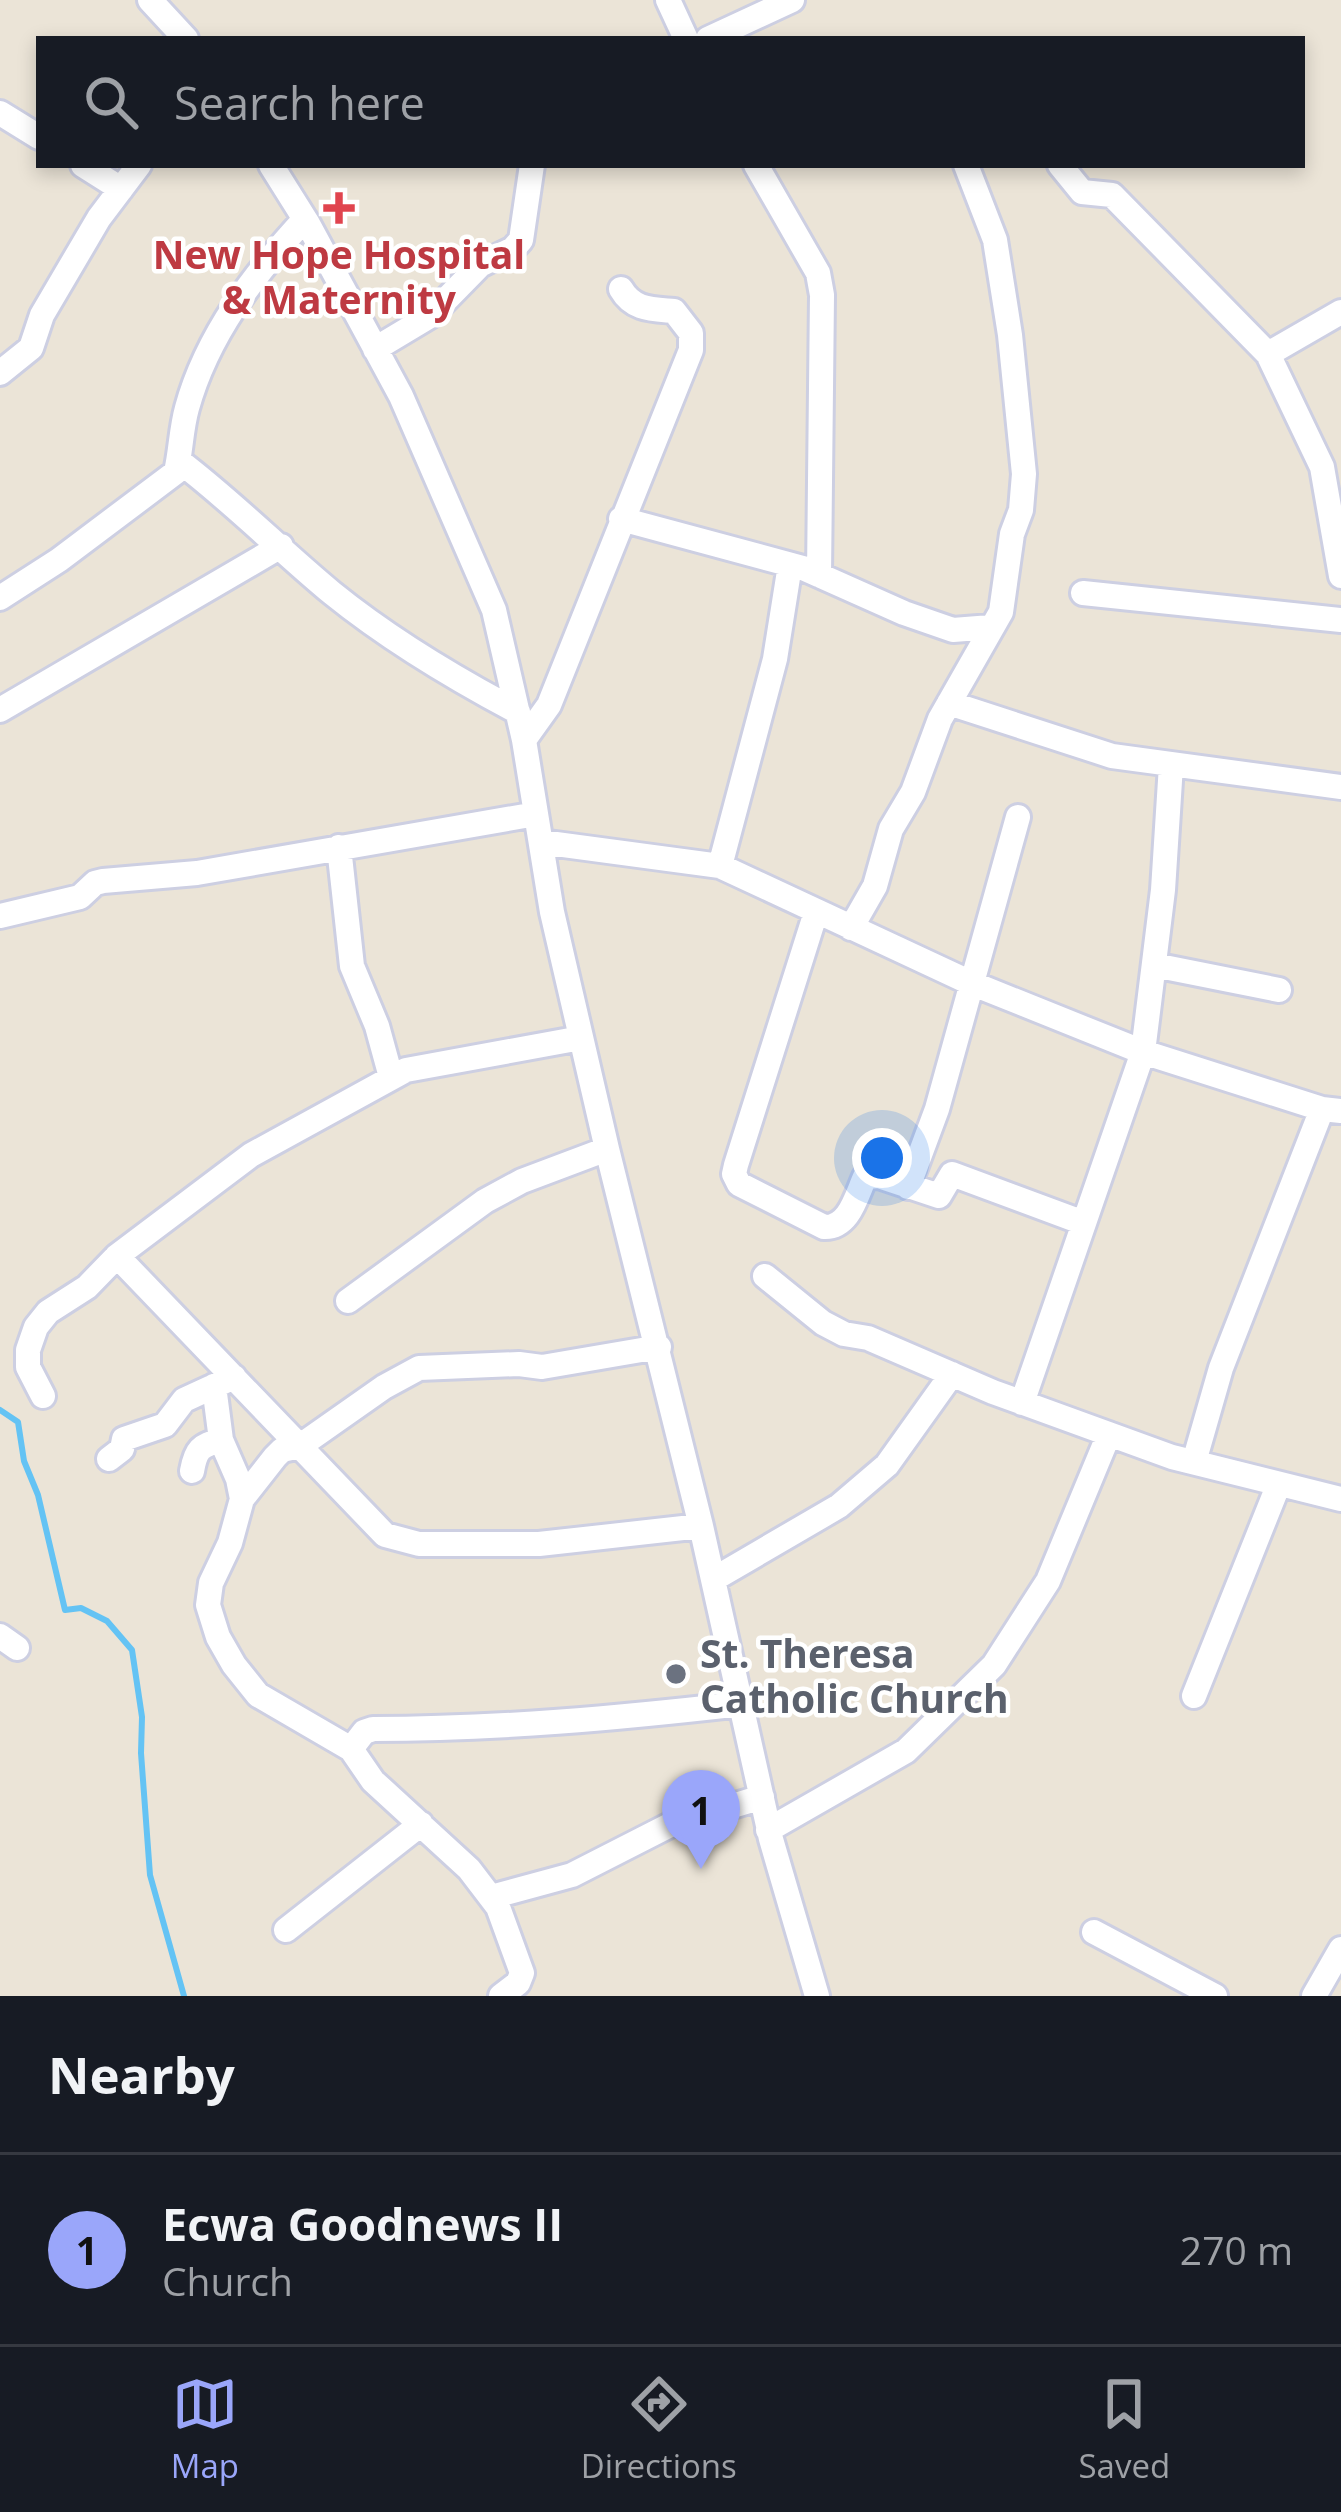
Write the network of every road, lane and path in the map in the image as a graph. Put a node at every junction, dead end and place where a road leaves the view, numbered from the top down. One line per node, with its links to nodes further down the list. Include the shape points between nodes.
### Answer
1 (150, 0): 4 (street)
2 (668, 0): 5 (street)
3 (792, 0): 6 (street)
4 (183, 36)
5 (685, 36)
6 (714, 36)
7 (0, 112): 8 (street)
8 (36, 135)
9 (88, 168): 16 (street)
10 (137, 168): 16 (street)
11 (273, 168): 17 (street)
12 (532, 168): 20 (street, via 514,249 480,265 430,316)
13 (758, 168): 27 (street, via 818,273 822,295)
14 (967, 168): 32 (street, via 995,240 1024,474 1005,598)
15 (1062, 168): 21 (street, via 1082,192 1112,195)
16 (121, 189): 22 (street, via 31,348)
17 (305, 219): 20 (street); 23 (street, via 256,272 221,328 188,404)
18 (621, 289): 24 (street, via 642,309 674,311 691,333 691,350)
19 (1341, 311): 21 (street)
20 (375, 349): 35 (street, via 494,610)
21 (1268, 354): 28 (street, via 1322,467)
22 (0, 373)
23 (178, 461): 25 (street); 30 (street, via 167,481)
24 (621, 519): 26 (street); 36 (street, via 549,705)
25 (281, 546): 34 (street); 35 (street, via 428,663)
26 (790, 565): 27 (street); 43 (street, via 775,658)
27 (819, 575): 32 (street, via 953,630)
28 (1341, 576)
29 (1084, 593): 31 (street)
30 (0, 598)
31 (1341, 620)
32 (991, 627): 33 (street)
33 (949, 703): 37 (street, via 1112,756); 46 (street)
34 (0, 710)
35 (518, 712): 36 (street)
36 (524, 740): 39 (street)
37 (1171, 765): 38 (street); 47 (street)
38 (1341, 787)
39 (536, 814): 41 (street); 42 (street)
40 (1018, 817): 48 (street)
41 (541, 842): 43 (street); 50 (street)
42 (339, 847): 45 (street, via 104,881 80,898); 52 (street, via 352,966)
43 (720, 866): 44 (street)
44 (816, 912): 46 (street); 55 (street, via 734,1174 739,1184 834,1227 865,1177)
45 (0, 916)
46 (851, 928): 48 (street)
47 (1154, 965): 49 (street); 51 (street)
48 (971, 983): 51 (street); 55 (street)
49 (1279, 990)
50 (581, 1038): 52 (street); 54 (street)
51 (1143, 1052): 53 (street); 56 (street)
52 (391, 1077): 57 (street, via 251,1155)
53 (1331, 1110): 69 (street, via 1221,1368)
54 (607, 1148): 59 (street, via 485,1201); 60 (street)
55 (908, 1187): 56 (street, via 939,1196 952,1174)
56 (1084, 1223): 64 (street)
57 (117, 1256): 62 (street); 63 (street, via 35,1327 28,1367)
58 (765, 1276): 61 (street, via 823,1323)
59 (348, 1301)
60 (658, 1347): 67 (street, via 542,1367 419,1368); 74 (street)
61 (952, 1374): 64 (street); 75 (street, via 887,1465 839,1506)
62 (224, 1381): 66 (street); 67 (street); 68 (street, via 184,1400 165,1425 124,1439)
63 (44, 1396)
64 (1022, 1402): 65 (street)
65 (1109, 1434): 69 (street); 81 (street, via 1048,1581 994,1665 906,1751)
66 (221, 1440): 70 (street, via 202,1445); 73 (street)
67 (301, 1446): 73 (street, via 282,1450); 74 (street, via 385,1534 419,1544 539,1544)
68 (109, 1459)
69 (1194, 1462): 71 (street)
70 (192, 1471)
71 (1278, 1486): 72 (street); 76 (street)
72 (1341, 1498)
73 (242, 1499): 78 (street, via 208,1605 218,1636 258,1695)
74 (701, 1526): 75 (street)
75 (714, 1579): 77 (street)
76 (1194, 1696)
77 (741, 1704): 78 (street, via 596,1720 374,1729); 79 (street)
78 (351, 1749): 80 (street, via 373,1781)
79 (761, 1798): 81 (street); 82 (street, via 670,1825 572,1876)
80 (422, 1824): 82 (street); 83 (street)
81 (769, 1830): 87 (street)
82 (490, 1897): 86 (street, via 522,1973)
83 (286, 1930)
84 (1094, 1932): 88 (street)
85 (1341, 1949): 89 (street)
86 (501, 1996)
87 (817, 1996)
88 (1214, 1996)
89 (1314, 1996)

